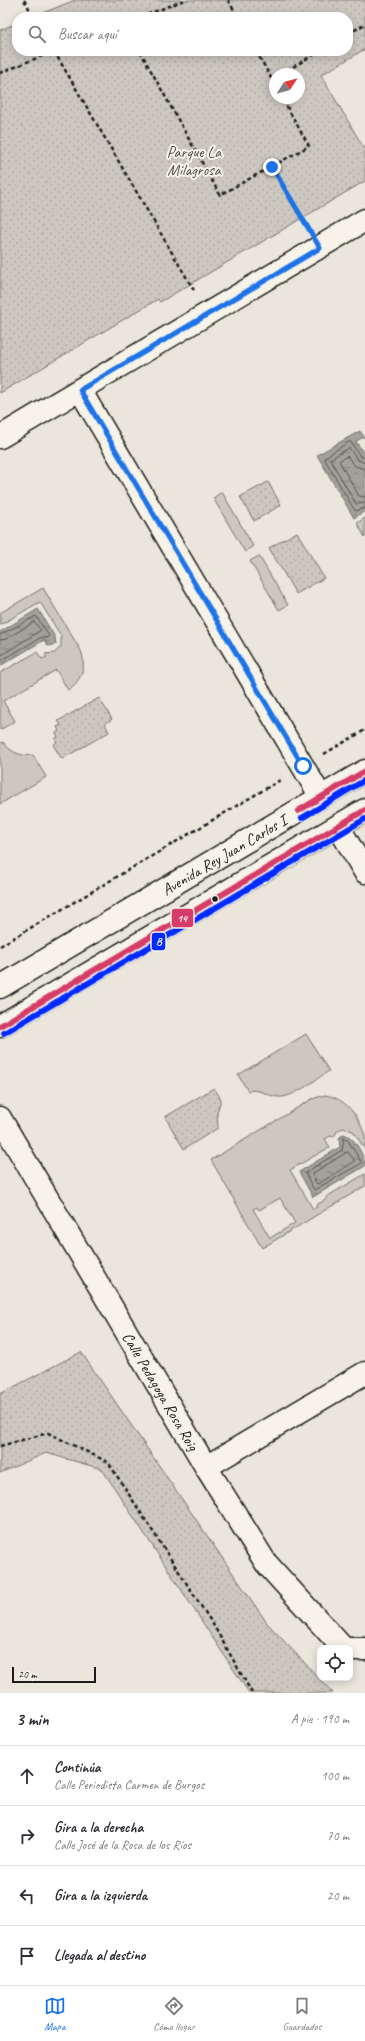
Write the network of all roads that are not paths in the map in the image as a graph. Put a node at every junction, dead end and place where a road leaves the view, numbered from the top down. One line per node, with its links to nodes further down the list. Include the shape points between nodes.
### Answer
1 (365, 220): 2 (street)
2 (80, 390): 3 (street); 5 (street)
3 (0, 437)
4 (365, 771): 5 (street, Avenida Rey Juan Carlos I)
5 (321, 797): 9 (street, Avenida Rey Juan Carlos I)
6 (365, 810): 7 (street, Avenida Rey Juan Carlos I)
7 (338, 826): 8 (street); 10 (street, Avenida Rey Juan Carlos I)
8 (365, 872)
9 (0, 987)
10 (0, 1026)
11 (0, 1118): 13 (street, Calle Pedagoga Rosa Roig)
12 (365, 1373): 13 (street)
13 (206, 1467): 14 (street, Calle Pedagoga Rosa Roig, via 266,1563)
14 (340, 1645)
15 (365, 1648): 16 (street)
16 (353, 1649)

